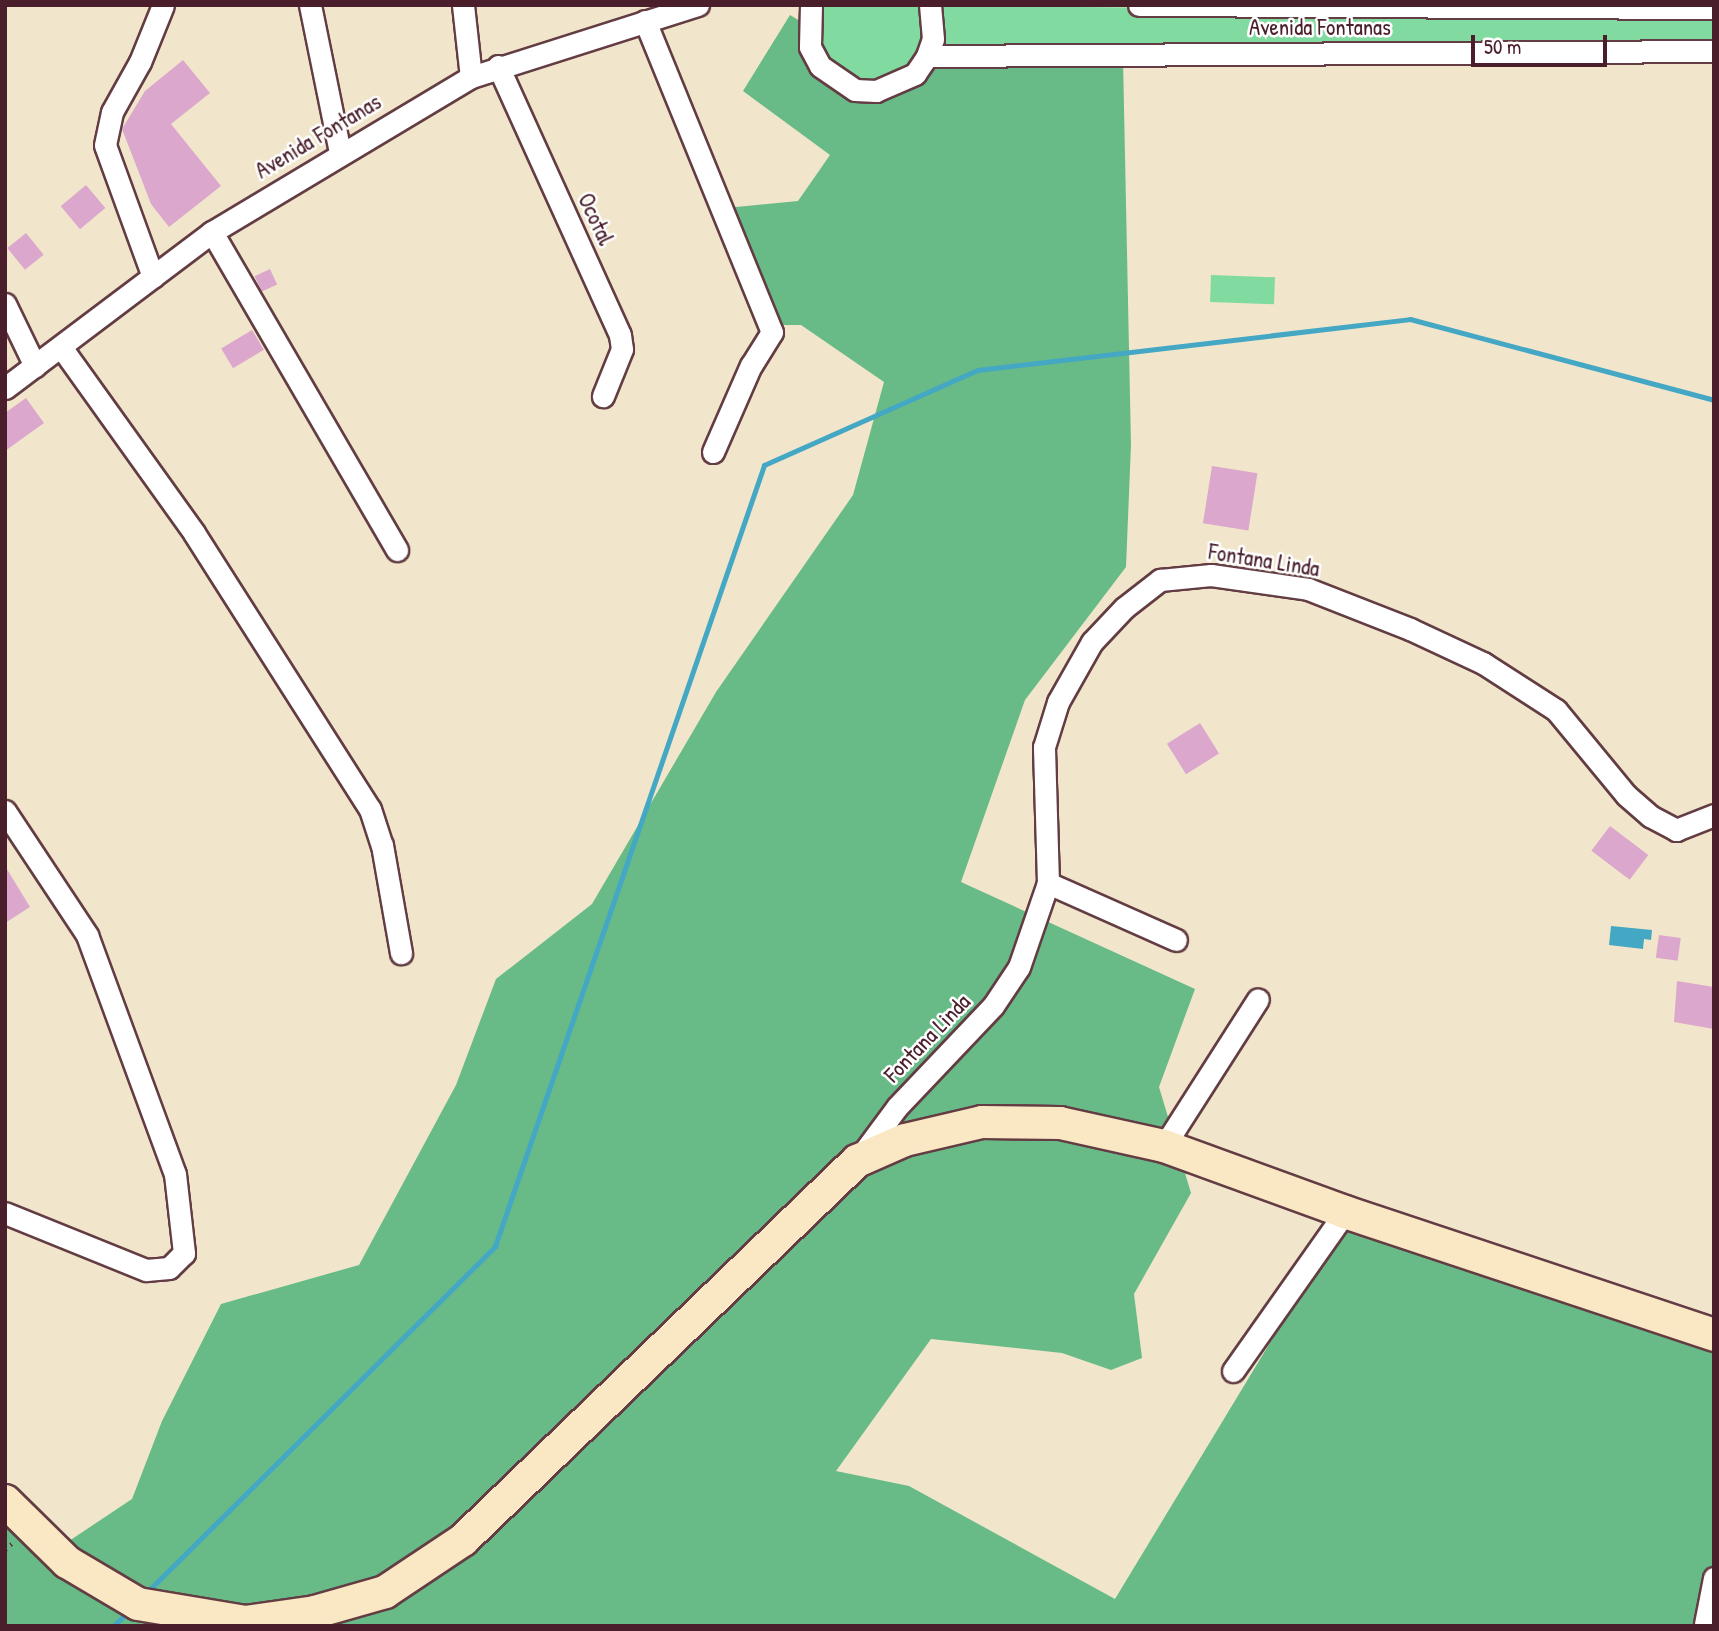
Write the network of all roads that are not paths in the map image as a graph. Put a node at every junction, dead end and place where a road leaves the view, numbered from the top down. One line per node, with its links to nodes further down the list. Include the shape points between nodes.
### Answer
1 (163, 5): 16 (street, via 140,62 112,112 104,145)
2 (310, 5): 14 (street)
3 (463, 5): 13 (street)
4 (698, 5): 9 (street, Avenida Fontanas)
5 (811, 5): 11 (street, via 807,26 815,57 835,81 855,90 897,86 915,74)
6 (930, 5): 11 (street, via 933,39)
7 (1139, 5): 8 (street, Avenida Fontanas)
8 (1714, 8)
9 (645, 21): 12 (street, Avenida Fontanas); 22 (street, via 772,332 751,365)
10 (1714, 51): 11 (street, Avenida Fontanas)
11 (927, 57)
12 (498, 66): 13 (street, Avenida Fontanas); 21 (street, Ocotal, via 620,335 622,349)
13 (471, 77): 14 (street, Avenida Fontanas)
14 (340, 152): 15 (street, Avenida Fontanas)
15 (212, 232): 16 (street, Avenida Fontanas); 23 (street)
16 (153, 277): 18 (street, Avenida Fontanas)
17 (5, 304): 19 (street)
18 (61, 347): 19 (street, Avenida Fontanas); 28 (street, via 194,533 370,809 382,845)
19 (35, 366): 20 (street, Avenida Fontanas)
20 (5, 388)
21 (603, 396)
22 (713, 452)
23 (397, 550)
24 (5, 811): 33 (street, via 87,935 175,1174 184,1253 169,1268 146,1270)
25 (1714, 815): 26 (street, Fontana Linda, via 1676,830 1650,816 1626,795 1556,710 1483,663 1410,629 1308,589 1211,575 1179,576 1160,580 1107,624 1079,661 1058,702 1044,747)
26 (1048, 883): 27 (street); 31 (street, Fontana Linda, via 1019,967 993,1006 897,1107)
27 (1176, 940)
28 (401, 953)
29 (1258, 999): 30 (street)
30 (1164, 1146): 31 (main road, via 1060,1123 1008,1121 930,1132); 32 (main road)
31 (857, 1161): 36 (main road, via 463,1540 385,1592 315,1612 245,1622 138,1604 67,1562)
32 (1345, 1212): 34 (main road); 35 (street)
33 (5, 1213)
34 (1714, 1335)
35 (1233, 1371)
36 (5, 1501)
37 (1714, 1578): 38 (street)
38 (1705, 1624)

